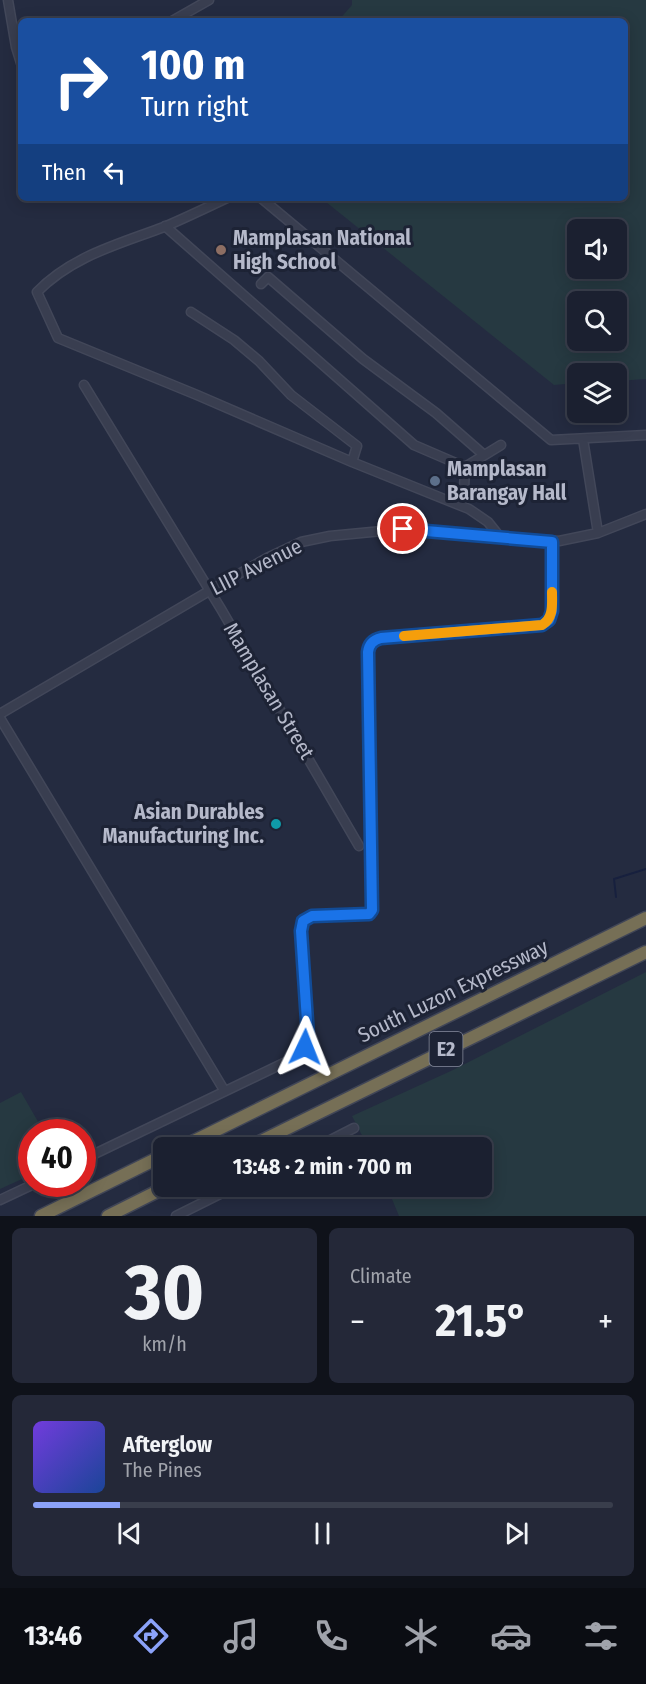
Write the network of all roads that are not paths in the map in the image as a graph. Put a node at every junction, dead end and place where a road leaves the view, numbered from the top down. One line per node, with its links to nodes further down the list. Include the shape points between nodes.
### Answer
1 (8, 0): 4 (street)
2 (209, 0): 3 (street)
3 (177, 18)
4 (18, 53)
5 (220, 201): 7 (street)
6 (265, 201): 12 (street, via 551,440)
7 (165, 226): 15 (street, via 92,253 37,292 58,338); 16 (street, via 414,445)
8 (261, 284): 14 (street, via 268,277)
9 (191, 312): 15 (street, via 234,340 291,395 357,446)
10 (84, 384): 22 (street, Mamplasan Street)
11 (646, 435): 12 (street)
12 (583, 438): 19 (street)
13 (501, 445): 14 (street)
14 (484, 455): 16 (street)
15 (352, 462): 17 (street)
16 (465, 466): 17 (street)
17 (459, 504): 20 (street, via 488,522)
18 (646, 514): 19 (street, LIIP Avenue)
19 (598, 533): 21 (street, LIIP Avenue)
20 (500, 537): 21 (street, LIIP Avenue); 22 (street, LIIP Avenue, via 403,529 330,536 301,542)
21 (552, 542): 27 (street, via 552,611 544,624 381,638 370,645 372,910 369,914 312,916 303,921 308,1036 305,1047 295,1057)
22 (209, 591): 23 (street, LIIP Avenue); 24 (street, Mamplasan Street)
23 (0, 716): 27 (street)
24 (358, 846)
25 (646, 918): 29 (highway, South Luzon Expressway / E2)
26 (646, 952): 30 (highway, E2)
27 (224, 1090): 32 (street)
28 (354, 1128): 31 (street)
29 (202, 1137)
30 (269, 1137)
31 (336, 1137)
32 (96, 1153)
33 (153, 1160): 38 (highway)
34 (18, 1192): 37 (street)
35 (153, 1194): 39 (highway)
36 (214, 1197): 40 (street)
37 (0, 1200)
38 (41, 1216)
39 (108, 1216)
40 (176, 1216)

